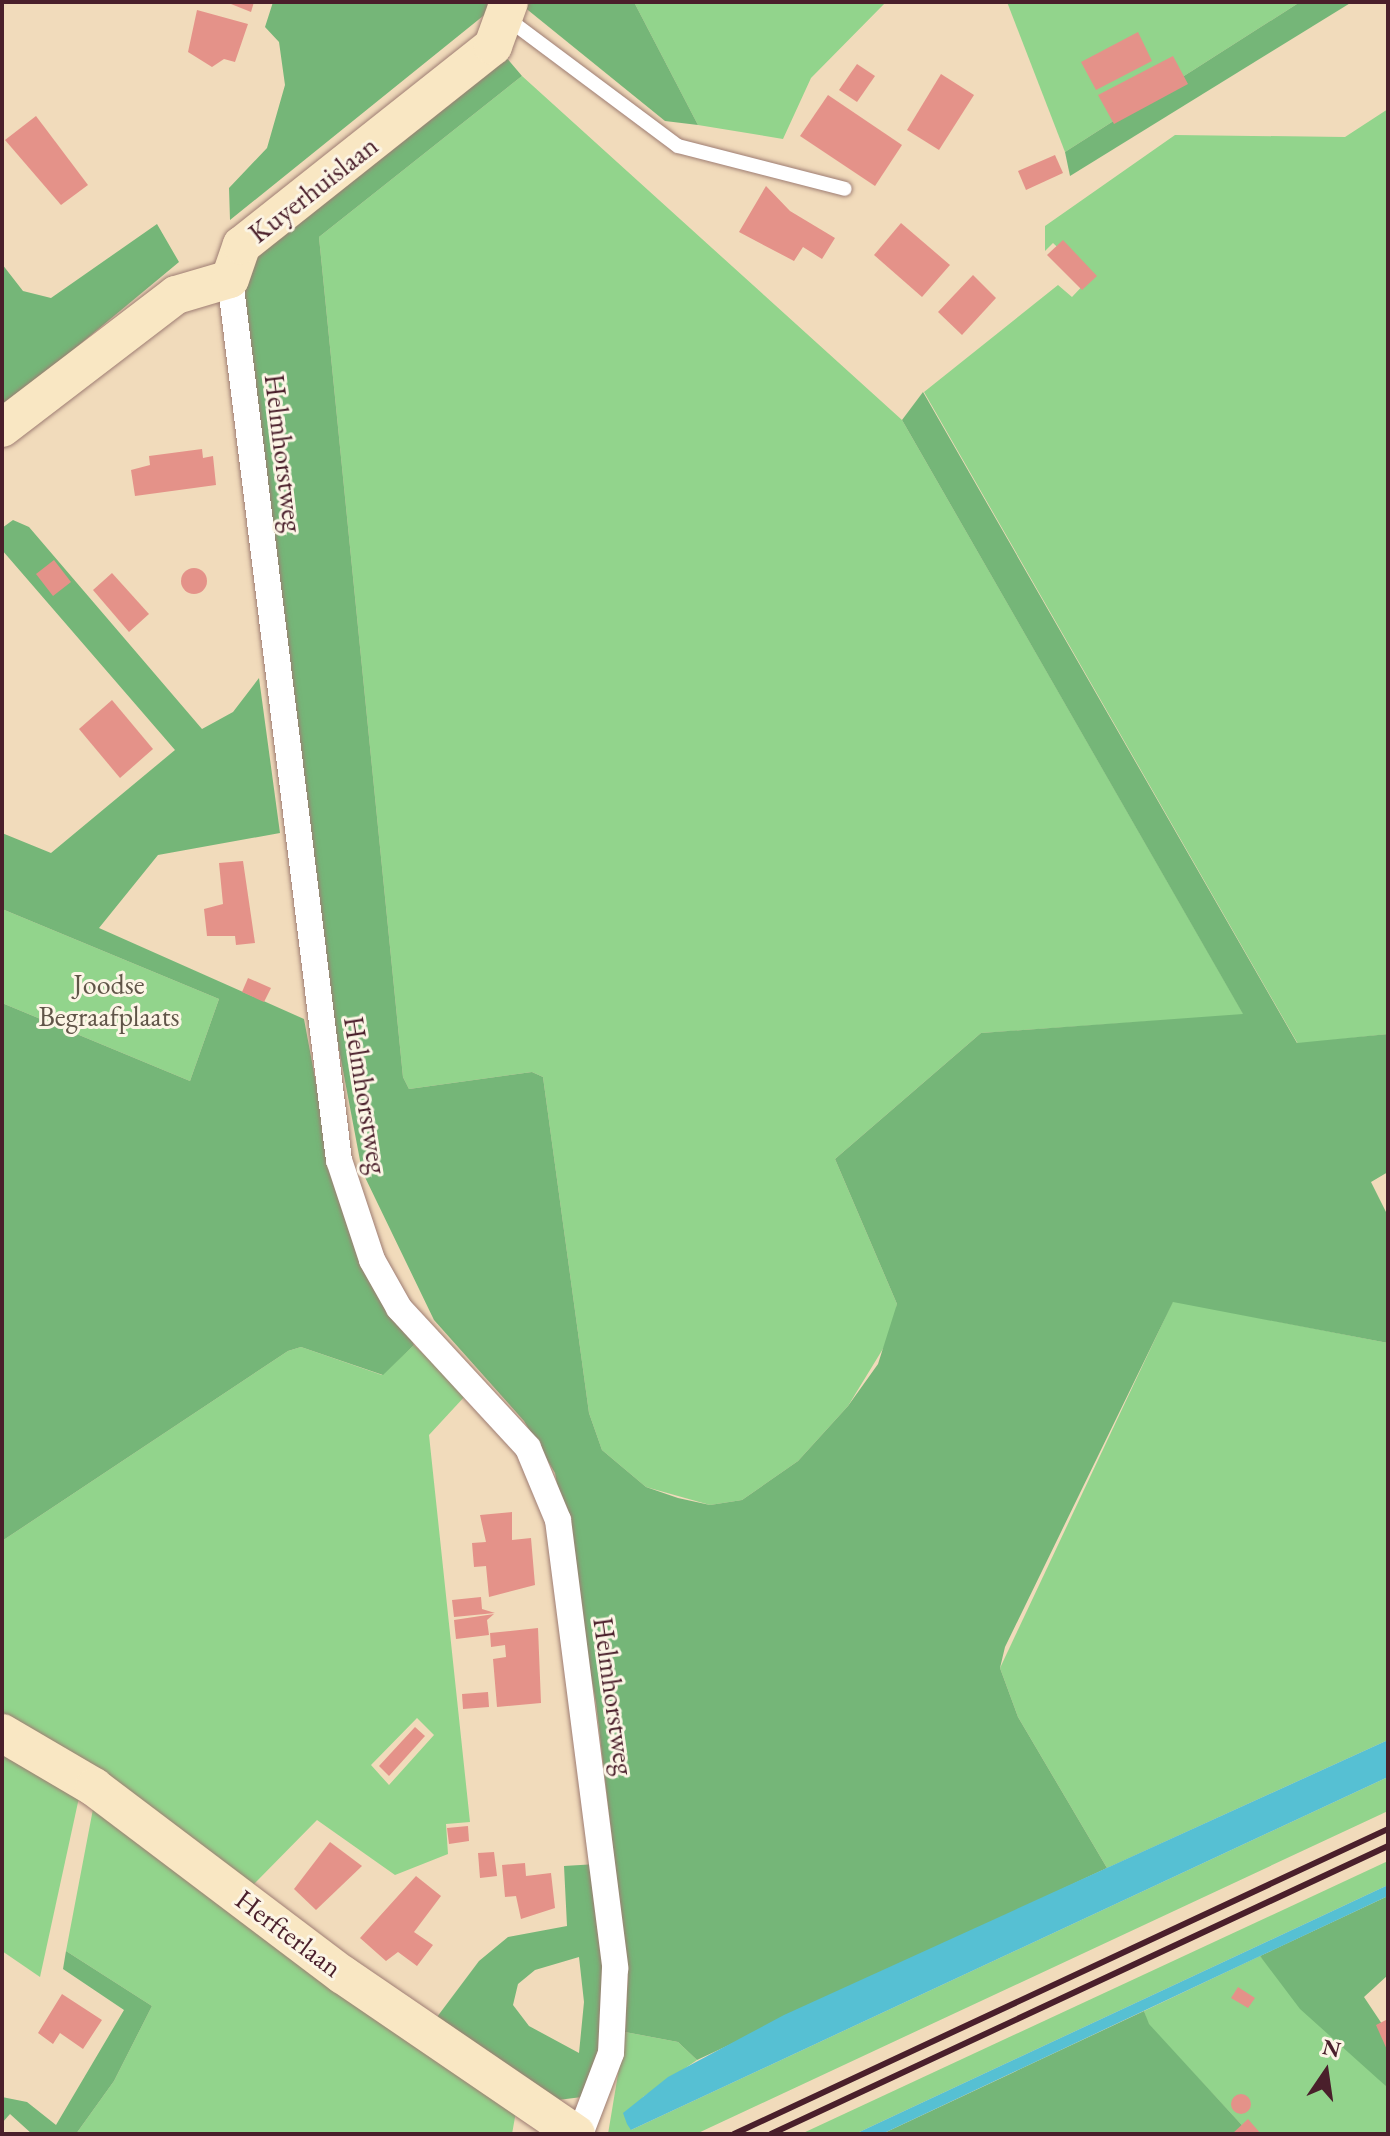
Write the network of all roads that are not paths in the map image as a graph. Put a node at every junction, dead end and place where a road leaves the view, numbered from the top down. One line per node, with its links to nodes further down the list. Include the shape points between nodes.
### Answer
1 (508, 10): 2 (lane, Kuyerhuislaan, via 678,146); 3 (street, Kuyerhuislaan, via 478,60 242,245)
2 (845, 189)
3 (230, 279): 4 (street, via 176,295); 6 (street, Helmhorstweg, via 339,1160 372,1260 399,1308 528,1448 558,1520 617,2006 603,2090)
4 (2, 428)
5 (2, 1733): 6 (street, Herfterlaan, via 94,1787 343,1975)
6 (578, 2134)

